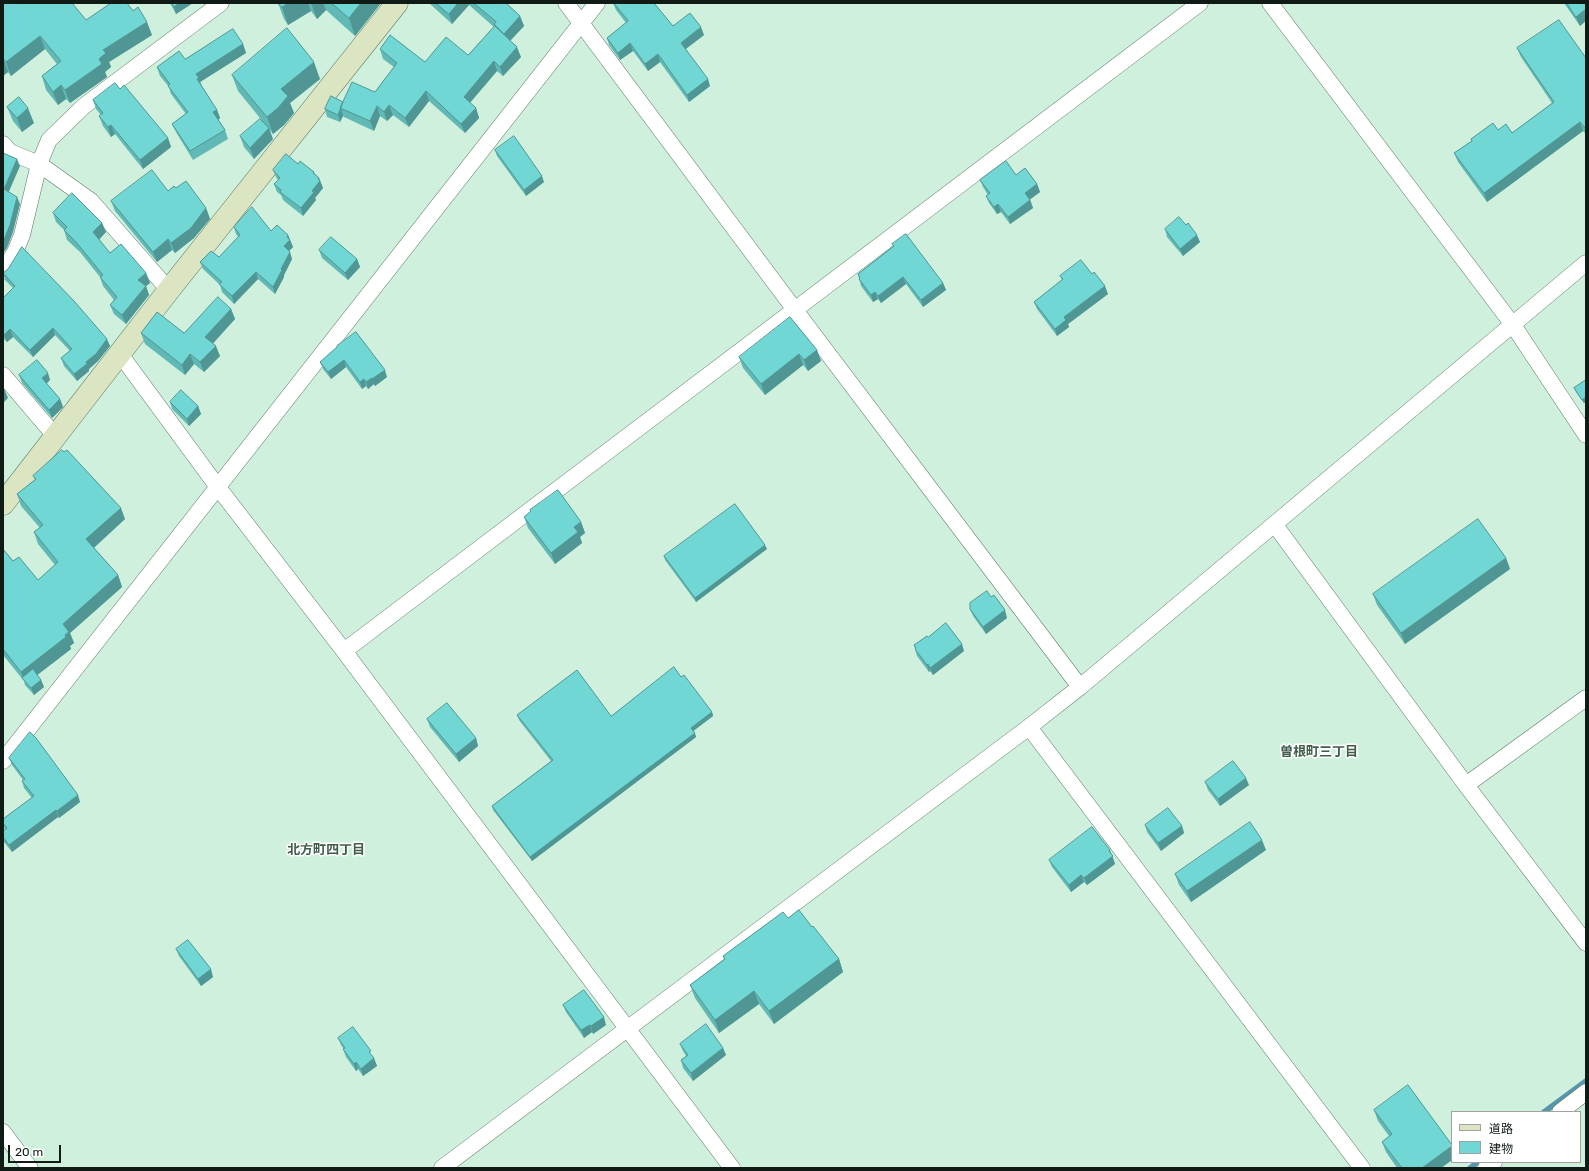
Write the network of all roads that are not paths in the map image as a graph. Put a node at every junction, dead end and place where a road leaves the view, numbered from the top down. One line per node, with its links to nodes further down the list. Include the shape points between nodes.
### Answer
1 (221, 3): 9 (street, via 84,106 49,140)
2 (397, 3): 12 (street)
3 (566, 3): 7 (street)
4 (597, 3): 7 (street)
5 (1200, 3): 13 (street)
6 (1270, 3): 14 (street)
7 (581, 22): 13 (street); 19 (street)
8 (3, 144): 9 (street, via 10,152)
9 (39, 164): 11 (street, via 22,235); 12 (street, via 91,201)
10 (1586, 263): 14 (street)
11 (3, 271)
12 (169, 290): 15 (street)
13 (795, 310): 22 (street); 23 (street)
14 (1513, 325): 17 (street); 21 (street)
15 (120, 354): 18 (street); 19 (street)
16 (3, 375): 18 (street)
17 (1586, 435)
18 (56, 436): 20 (street)
19 (217, 486): 22 (street); 26 (street)
20 (3, 504)
21 (1275, 525): 23 (street); 27 (street)
22 (344, 651): 29 (street)
23 (1080, 687): 25 (street)
24 (1586, 698): 27 (street)
25 (1030, 727): 29 (street); 36 (street)
26 (3, 761)
27 (1466, 785): 28 (street)
28 (1586, 943)
29 (627, 1028): 34 (street); 35 (street)
30 (1586, 1092): 31 (street)
31 (1561, 1111)
32 (3, 1132): 33 (street)
33 (30, 1168)
34 (442, 1168)
35 (732, 1168)
36 (1362, 1168)

